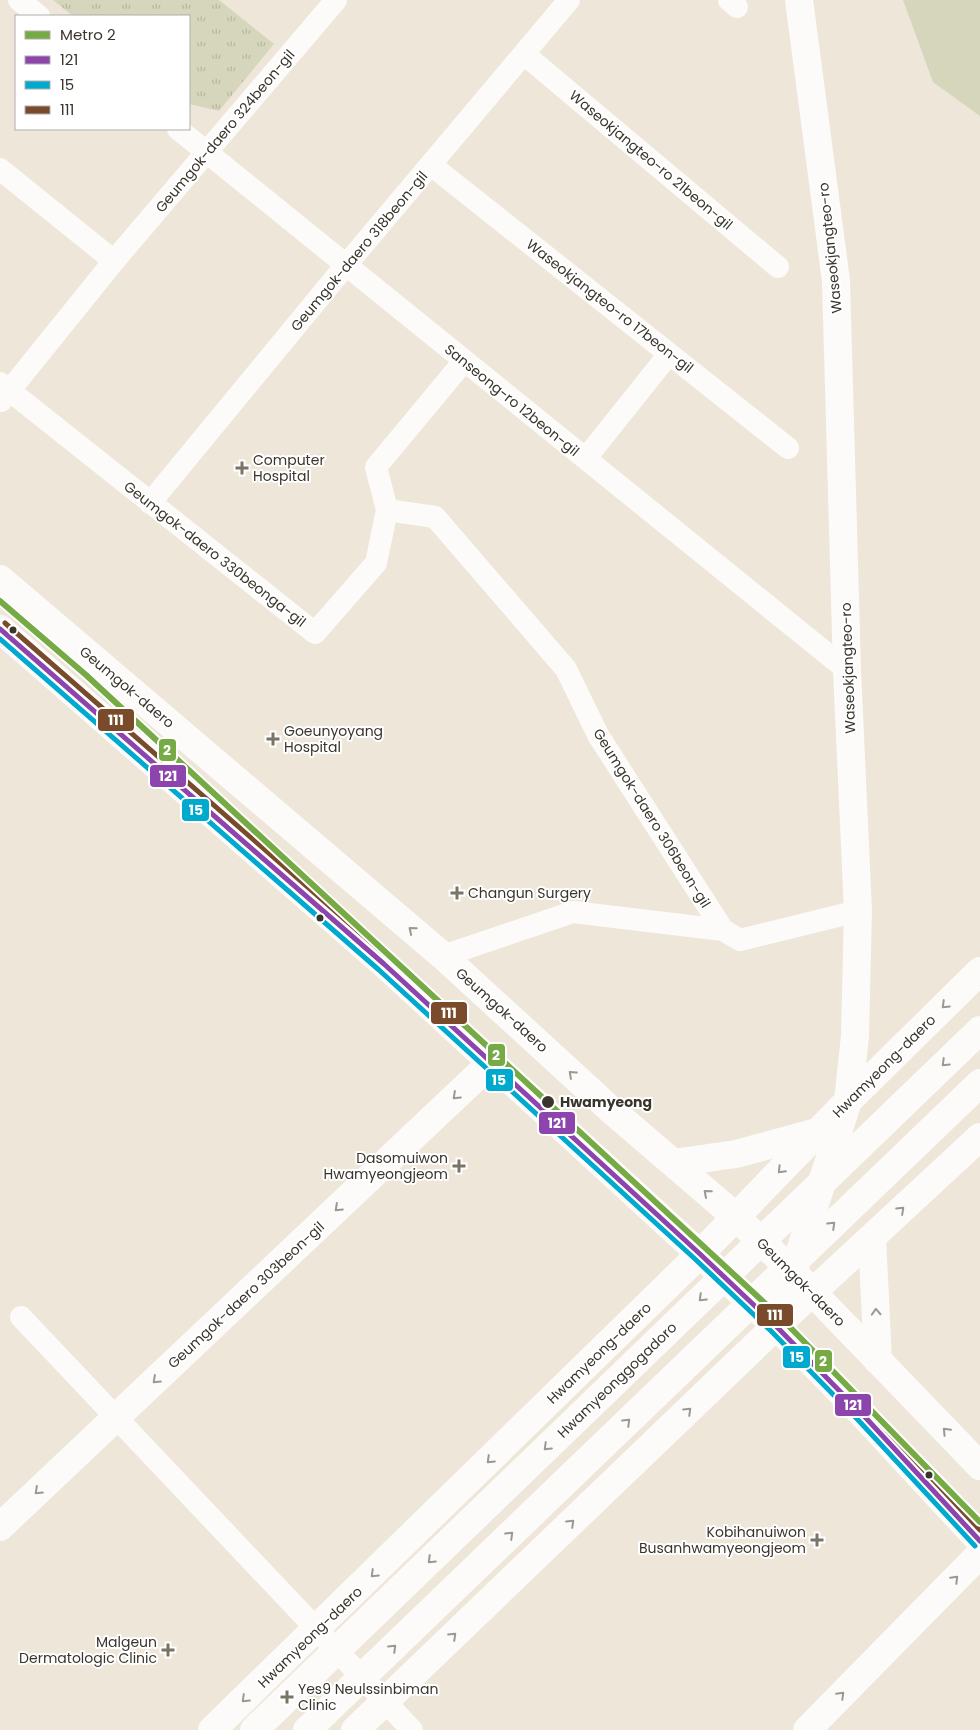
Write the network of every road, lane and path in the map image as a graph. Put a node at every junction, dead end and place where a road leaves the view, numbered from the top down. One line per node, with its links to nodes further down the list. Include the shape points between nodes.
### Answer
1 (18, 0): 5 (street)
2 (336, 0): 8 (street, Geumgok-daero 324beon-gil)
3 (569, 0): 6 (street, Geumgok-daero 318beon-gil)
4 (798, 0): 23 (main road, Waseokjangteo-ro, via 836,281)
5 (38, 15)
6 (524, 54): 9 (street, Geumgok-daero 318beon-gil); 13 (street, Waseokjangteo-ro 21beon-gil)
7 (179, 130): 8 (street, Sanseong-ro 12beon-gil)
8 (206, 152): 11 (street, Geumgok-daero 324beon-gil); 12 (street, Sanseong-ro 12beon-gil)
9 (431, 165): 12 (street, Geumgok-daero 318beon-gil); 14 (street, Waseokjangteo-ro 17beon-gil)
10 (0, 169): 11 (street)
11 (114, 262): 16 (street, Geumgok-daero 324beon-gil)
12 (346, 265): 15 (street, Sanseong-ro 12beon-gil); 19 (street, Geumgok-daero 318beon-gil)
13 (778, 266)
14 (669, 354): 17 (street, Waseokjangteo-ro 17beon-gil); 18 (street)
15 (464, 361): 18 (street, Sanseong-ro 12beon-gil); 20 (street, Geumgok-daero 330beonga-gil, via 376,467)
16 (3, 392): 19 (street, Geumgok-daero 330beonga-gil)
17 (788, 448)
18 (586, 458): 23 (street, Sanseong-ro 12beon-gil)
19 (150, 503): 20 (street, Geumgok-daero 330beonga-gil, via 315,633 376,563)
20 (387, 510): 25 (street, Geumgok-daero 306beon-gil, via 434,517 566,669 598,735)
21 (0, 580): 26 (main road, Geumgok-daero, one-way to 21)
22 (0, 629): 29 (main road, via 384,964)
23 (847, 670): 24 (main road, Waseokjangteo-ro)
24 (858, 911): 25 (street, via 740,940); 31 (main road, Waseokjangteo-ro, via 856,1036)
25 (723, 930): 26 (street, Geumgok-daero 306beon-gil, via 573,912)
26 (443, 956): 34 (main road, Geumgok-daero, one-way to 26)
27 (980, 971): 31 (main road, Hwamyeong-daero, one-way to 31)
28 (980, 1030): 51 (main road, Hwamyeonggogadoro, one-way to 51)
29 (492, 1063): 37 (main road); 43 (main road, Geumgok-daero 303beon-gil, one-way to 43)
30 (980, 1083): 52 (main road, one-way to 30)
31 (848, 1100): 32 (main road, Hwamyeong-daero); 38 (main road, Waseokjangteo-ro)
32 (819, 1131): 34 (main road, via 736,1154); 35 (main road, Hwamyeong-daero, one-way to 35)
33 (980, 1137): 36 (main road, one-way to 33)
34 (672, 1163): 35 (main road, Geumgok-daero, one-way to 34)
35 (736, 1217): 37 (main road, Hwamyeong-daero); 38 (main road, Geumgok-daero)
36 (872, 1237): 39 (main road); 42 (main road, one-way to 36)
37 (700, 1254): 41 (main road); 48 (main road, Hwamyeong-daero, one-way to 48)
38 (793, 1272): 39 (main road, Geumgok-daero); 41 (main road, Waseokjangteo-ro)
39 (812, 1293): 41 (main road); 42 (main road, Geumgok-daero)
40 (21, 1317): 43 (street)
41 (776, 1326): 46 (main road); 49 (main road, one-way to 41)
42 (878, 1361): 44 (main road, Geumgok-daero, one-way to 42)
43 (115, 1418): 45 (main road, Geumgok-daero 303beon-gil, one-way to 45); 48 (street)
44 (980, 1466)
45 (0, 1527)
46 (980, 1541)
47 (980, 1554): 55 (main road, one-way to 47)
48 (317, 1630): 49 (street); 50 (main road, Hwamyeong-daero, one-way to 50)
49 (385, 1702): 53 (main road); 54 (street)
50 (212, 1730)
51 (254, 1730)
52 (307, 1730)
53 (355, 1730)
54 (412, 1730)
55 (807, 1730)

